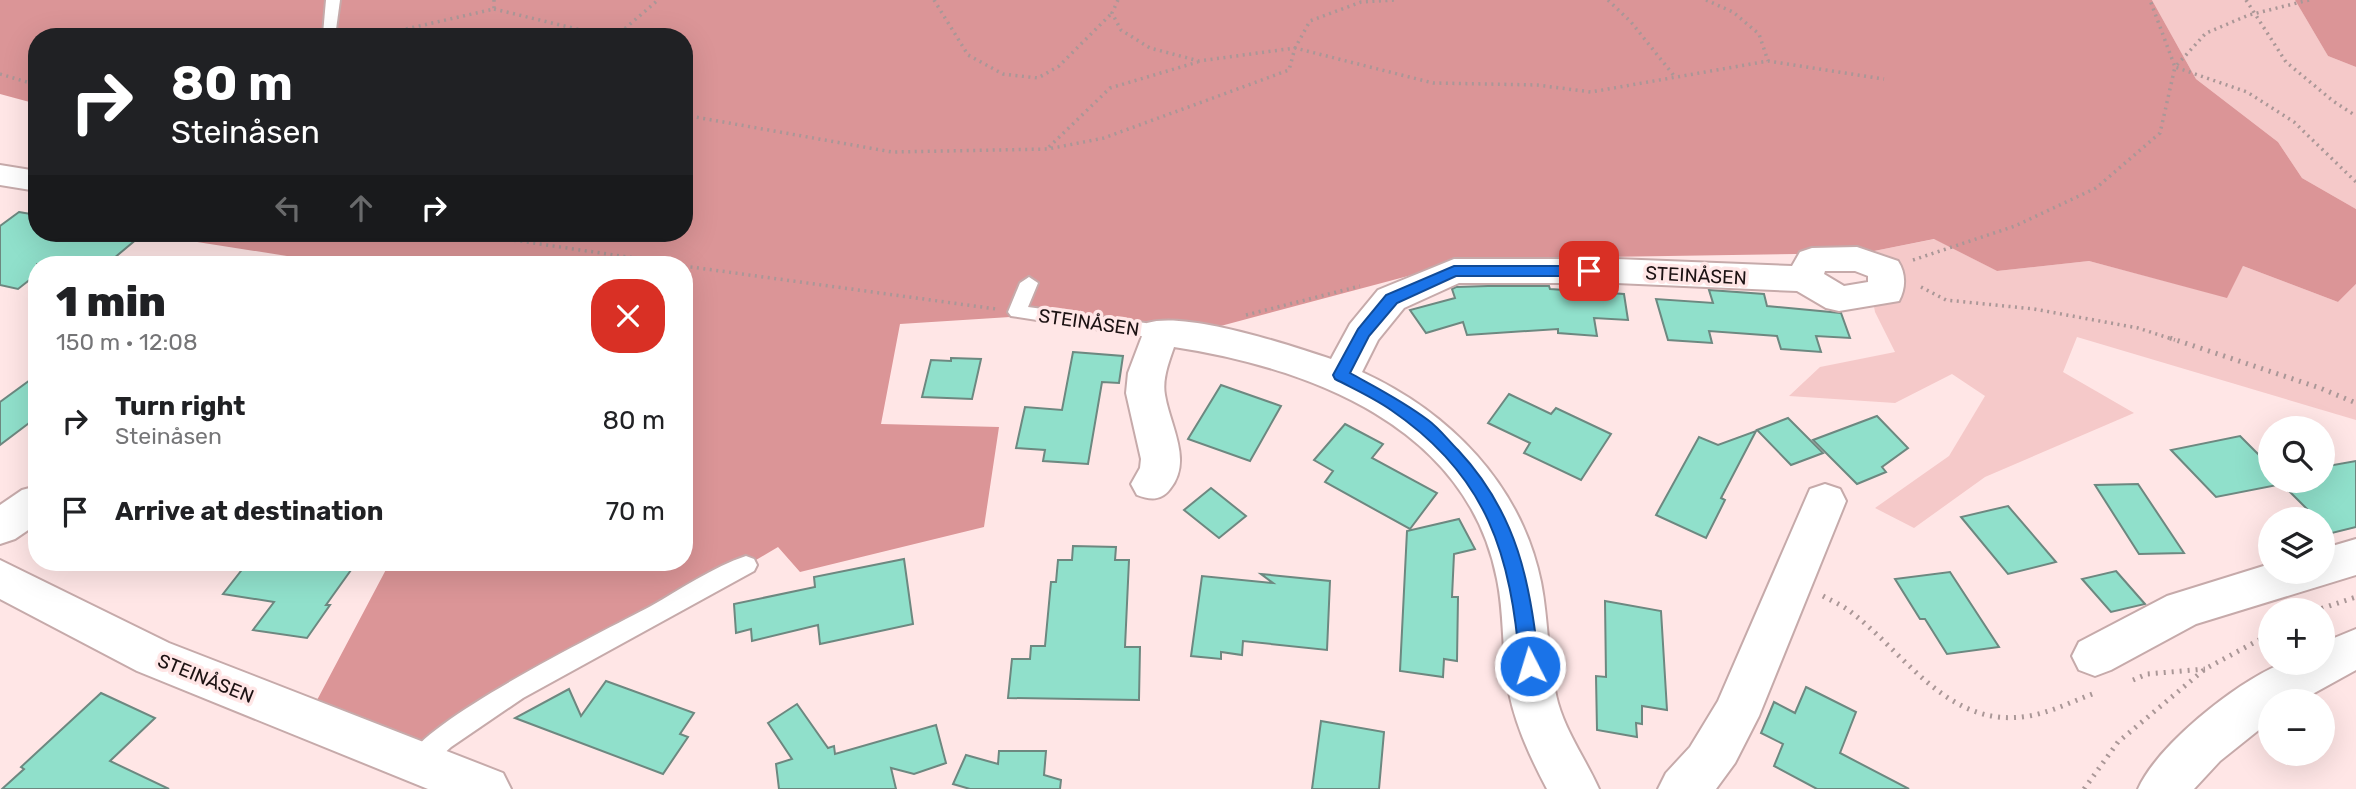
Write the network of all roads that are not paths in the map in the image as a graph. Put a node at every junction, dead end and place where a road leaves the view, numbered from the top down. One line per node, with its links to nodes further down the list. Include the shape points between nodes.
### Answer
1 (333, 0): 2 (lane)
2 (331, 28)
3 (0, 176): 4 (street)
4 (28, 180)
5 (1886, 269): 8 (street, STEINÅSEN, via 1886,292 1839,299 1804,279 1616,271 1454,271 1391,299 1363,333)
6 (1029, 283): 7 (lane, STEINÅSEN, via 1017,312)
7 (1160, 332): 8 (street, STEINÅSEN, via 1264,349); 9 (street, STEINÅSEN, via 1145,393 1161,459 1160,473)
8 (1341, 375): 22 (street, STEINÅSEN, via 1425,426 1470,474 1488,501 1516,567 1539,717)
9 (1151, 484)
10 (1825, 501): 23 (street, via 1732,722 1710,760)
11 (28, 508): 12 (street)
12 (0, 527)
13 (2356, 557): 14 (street)
14 (2335, 563)
15 (746, 565): 20 (lane, via 515,691 443,738)
16 (0, 578): 20 (street, STEINÅSEN, via 153,657)
17 (2265, 584): 19 (street, via 2183,609)
18 (2356, 649): 24 (street, via 2256,706 2214,737)
19 (2105, 677)
20 (419, 760): 21 (street, STEINÅSEN)
21 (486, 789)
22 (1574, 789)
23 (1682, 789)
24 (2163, 789)

